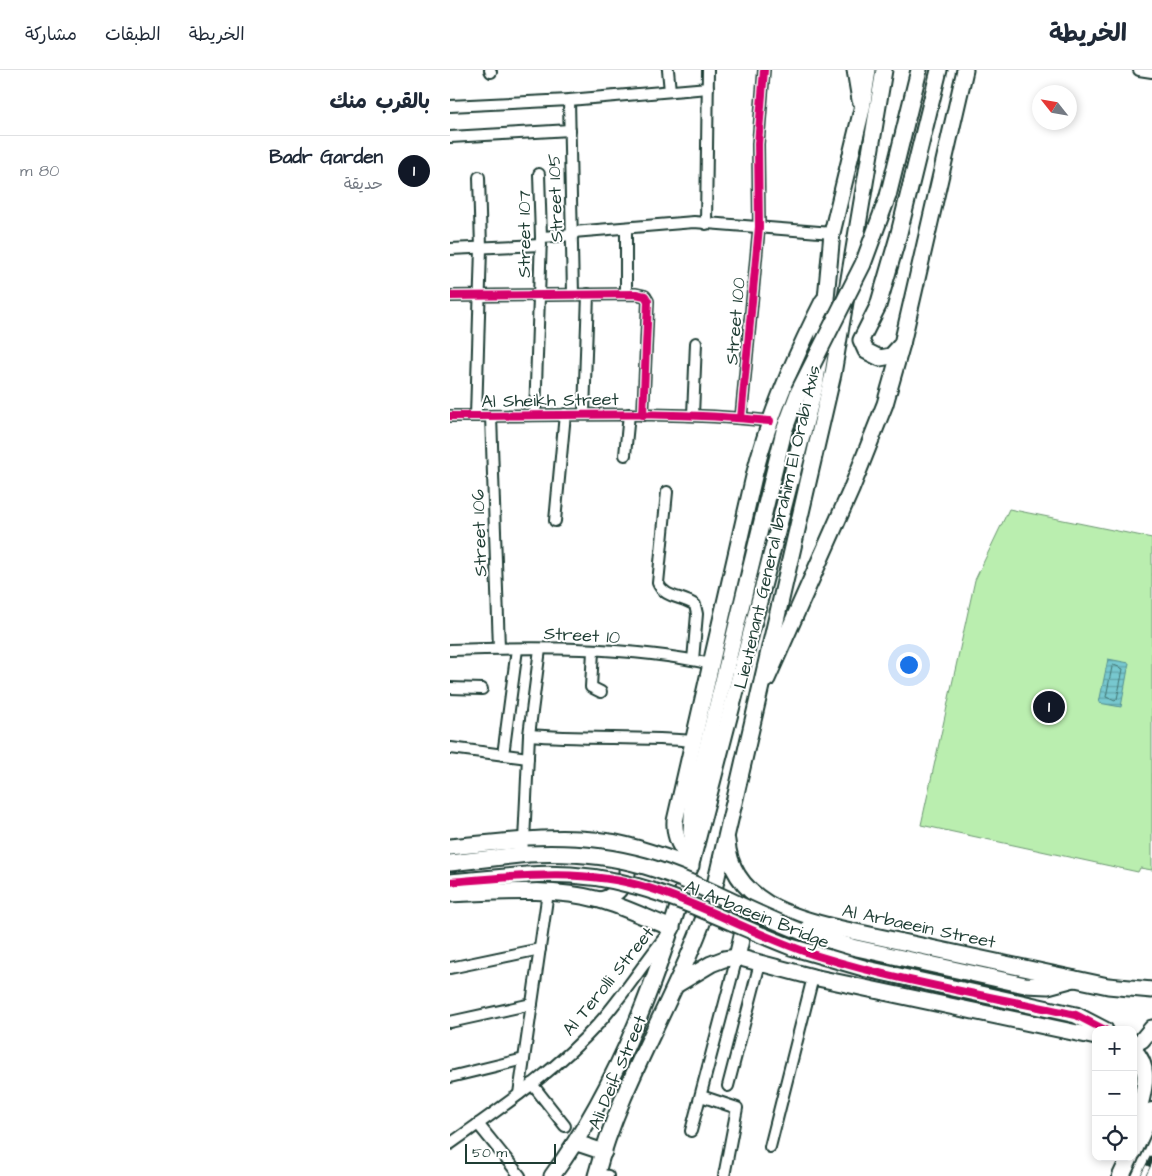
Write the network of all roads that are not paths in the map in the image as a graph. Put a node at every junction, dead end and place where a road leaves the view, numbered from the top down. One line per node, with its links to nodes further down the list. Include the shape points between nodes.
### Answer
1 (668, 70): 13 (street)
2 (708, 70): 12 (street)
3 (764, 70): 22 (street, Street 100, via 758,144)
4 (855, 70): 16 (main road)
5 (868, 70): 16 (main road, Lieutenant General Ibrahim El Orabi Axis)
6 (884, 70): 24 (main road, Lieutenant General Ibrahim El Orabi Axis)
7 (919, 70): 74 (main road, bridge, via 888,196 863,264 799,391 784,431 692,804)
8 (938, 70): 27 (main road)
9 (965, 70): 39 (main road)
10 (1139, 70): 11 (street)
11 (1152, 72)
12 (708, 88): 13 (street); 21 (street)
13 (670, 91): 14 (street)
14 (569, 100): 15 (street); 17 (street, Street 105)
15 (450, 106)
16 (862, 109): 26 (main road, Lieutenant General Ibrahim El Orabi Axis)
17 (570, 130): 18 (street); 25 (street, Street 105)
18 (450, 137)
19 (539, 174): 28 (street, Street 107)
20 (479, 177): 29 (street)
21 (706, 224): 22 (street); 23 (street, via 694,222)
22 (759, 227): 26 (street); 49 (street, Street 100)
23 (626, 228): 25 (street); 33 (street)
24 (856, 232): 27 (main road, via 877,241); 64 (main road, Lieutenant General Ibrahim El Orabi Axis, via 827,401)
25 (573, 233): 28 (street); 31 (street, Street 105)
26 (832, 233): 36 (main road, Lieutenant General Ibrahim El Orabi Axis)
27 (898, 237): 39 (main road, via 878,306 861,340 866,351 880,358 891,356)
28 (541, 241): 29 (street); 35 (street, Street 107)
29 (481, 248): 30 (street); 34 (street)
30 (450, 249)
31 (573, 294): 32 (street); 35 (street)
32 (588, 294): 33 (street); 40 (street)
33 (626, 294): 43 (street, via 641,294 648,301)
34 (480, 295): 35 (street); 37 (street); 47 (street)
35 (538, 295): 44 (street, Street 107)
36 (826, 295): 50 (main road); 74 (main road, Lieutenant General Ibrahim El Orabi Axis, via 815,386)
37 (450, 296)
38 (696, 343): 45 (street)
39 (902, 344): 64 (main road, via 876,430 790,630)
40 (584, 413): 41 (street, Al Sheikh Street); 42 (street, Al Sheikh Street)
41 (565, 414): 44 (street, Al Sheikh Street); 53 (street)
42 (629, 414): 43 (street, Al Sheikh Street); 51 (street)
43 (643, 414): 45 (street, Al Sheikh Street)
44 (535, 415): 48 (street, Al Sheikh Street)
45 (693, 415): 49 (street, Al Sheikh Street)
46 (450, 416): 47 (street, Al Sheikh Street)
47 (476, 416): 48 (street, Al Sheikh Street)
48 (491, 416): 54 (street, Street 106)
49 (741, 418): 50 (street, Al Sheikh Street)
50 (770, 421): 60 (main road, via 755,472)
51 (625, 455)
52 (667, 492): 59 (street, via 658,583 660,590 667,595 686,599 695,605)
53 (555, 521)
54 (499, 648): 55 (street, Street 10); 57 (street, Street 10)
55 (517, 649): 56 (street, Street 10); 68 (street)
56 (540, 649): 58 (street, Street 10); 65 (street)
57 (450, 650)
58 (593, 651): 59 (street, Street 10); 63 (street, via 591,687)
59 (693, 660): 60 (street, Street 10)
60 (711, 664): 66 (main road)
61 (450, 688): 62 (street)
62 (482, 690)
63 (601, 692)
64 (756, 700): 70 (main road, Lieutenant General Ibrahim El Orabi Axis)
65 (529, 735): 66 (street); 69 (street)
66 (694, 741): 74 (main road, via 675,827 680,847)
67 (451, 748): 68 (street)
68 (503, 755): 69 (street)
69 (528, 758): 73 (street)
70 (726, 832): 80 (main road, Al Arbaeein Street, via 734,869 746,888); 88 (main road, Lieutenant General Ibrahim El Orabi Axis, via 707,910)
71 (613, 842): 73 (main road, via 584,840); 74 (main road); 79 (main road, via 627,860 627,876 620,889)
72 (450, 847): 73 (main road)
73 (526, 847): 75 (main road, Al Arbaeein Bridge); 87 (main road, Al Arbaeein Bridge, bridge, via 645,866 800,931 852,946 1025,985 1048,986)
74 (693, 858): 81 (main road, Lieutenant General Ibrahim El Orabi Axis)
75 (450, 863)
76 (450, 882): 92 (main road, Al Arbaeein Bridge, bridge, via 551,874 594,877 648,888 791,947 867,970 1076,1015)
77 (548, 892): 78 (main road); 79 (main road); 82 (street)
78 (450, 894)
79 (601, 900): 81 (main road)
80 (761, 901): 83 (main road, via 744,927); 87 (main road, Al Arbaeein Street, via 821,924)
81 (672, 928): 99 (street, Al Terolli Street, via 600,1022); 108 (main road, Lieutenant General Ibrahim El Orabi Axis, via 622,1055)
82 (540, 949): 85 (street); 90 (street)
83 (737, 957): 84 (main road); 88 (main road, via 711,964); 102 (street)
84 (760, 963): 86 (main road); 100 (street)
85 (450, 968)
86 (813, 977): 94 (main road); 111 (street)
87 (1076, 979): 89 (main road, Al Arbaeein Street, via 1129,990)
88 (676, 985): 112 (main road, Ali Deif Street, via 625,1096)
89 (1152, 991)
90 (532, 1004): 91 (street); 97 (street)
91 (450, 1022)
92 (1100, 1026)
93 (1152, 1028): 95 (main road)
94 (1092, 1036)
95 (1137, 1044)
96 (1137, 1052): 104 (main road, via 1144,1060 1149,1080)
97 (524, 1059): 98 (street); 101 (street)
98 (450, 1077)
99 (532, 1084): 101 (street, Al Terolli Street); 106 (street)
100 (728, 1086)
101 (519, 1094): 105 (street, Al Terolli Street)
102 (701, 1096): 107 (street); 117 (street, via 735,1106 738,1114)
103 (1152, 1111): 109 (main road)
104 (1137, 1123)
105 (478, 1124): 110 (street, Al Terolli Street); 115 (street)
106 (565, 1126)
107 (691, 1131)
108 (577, 1143): 112 (main road); 116 (main road, Lieutenant General Ibrahim El Orabi Axis)
109 (1137, 1143)
110 (450, 1144)
111 (770, 1147)
112 (604, 1152): 114 (main road, Ali Deif Street)
113 (1128, 1161): 118 (main road)
114 (600, 1175)
115 (520, 1176)
116 (552, 1176)
117 (724, 1176)
118 (1121, 1176)

